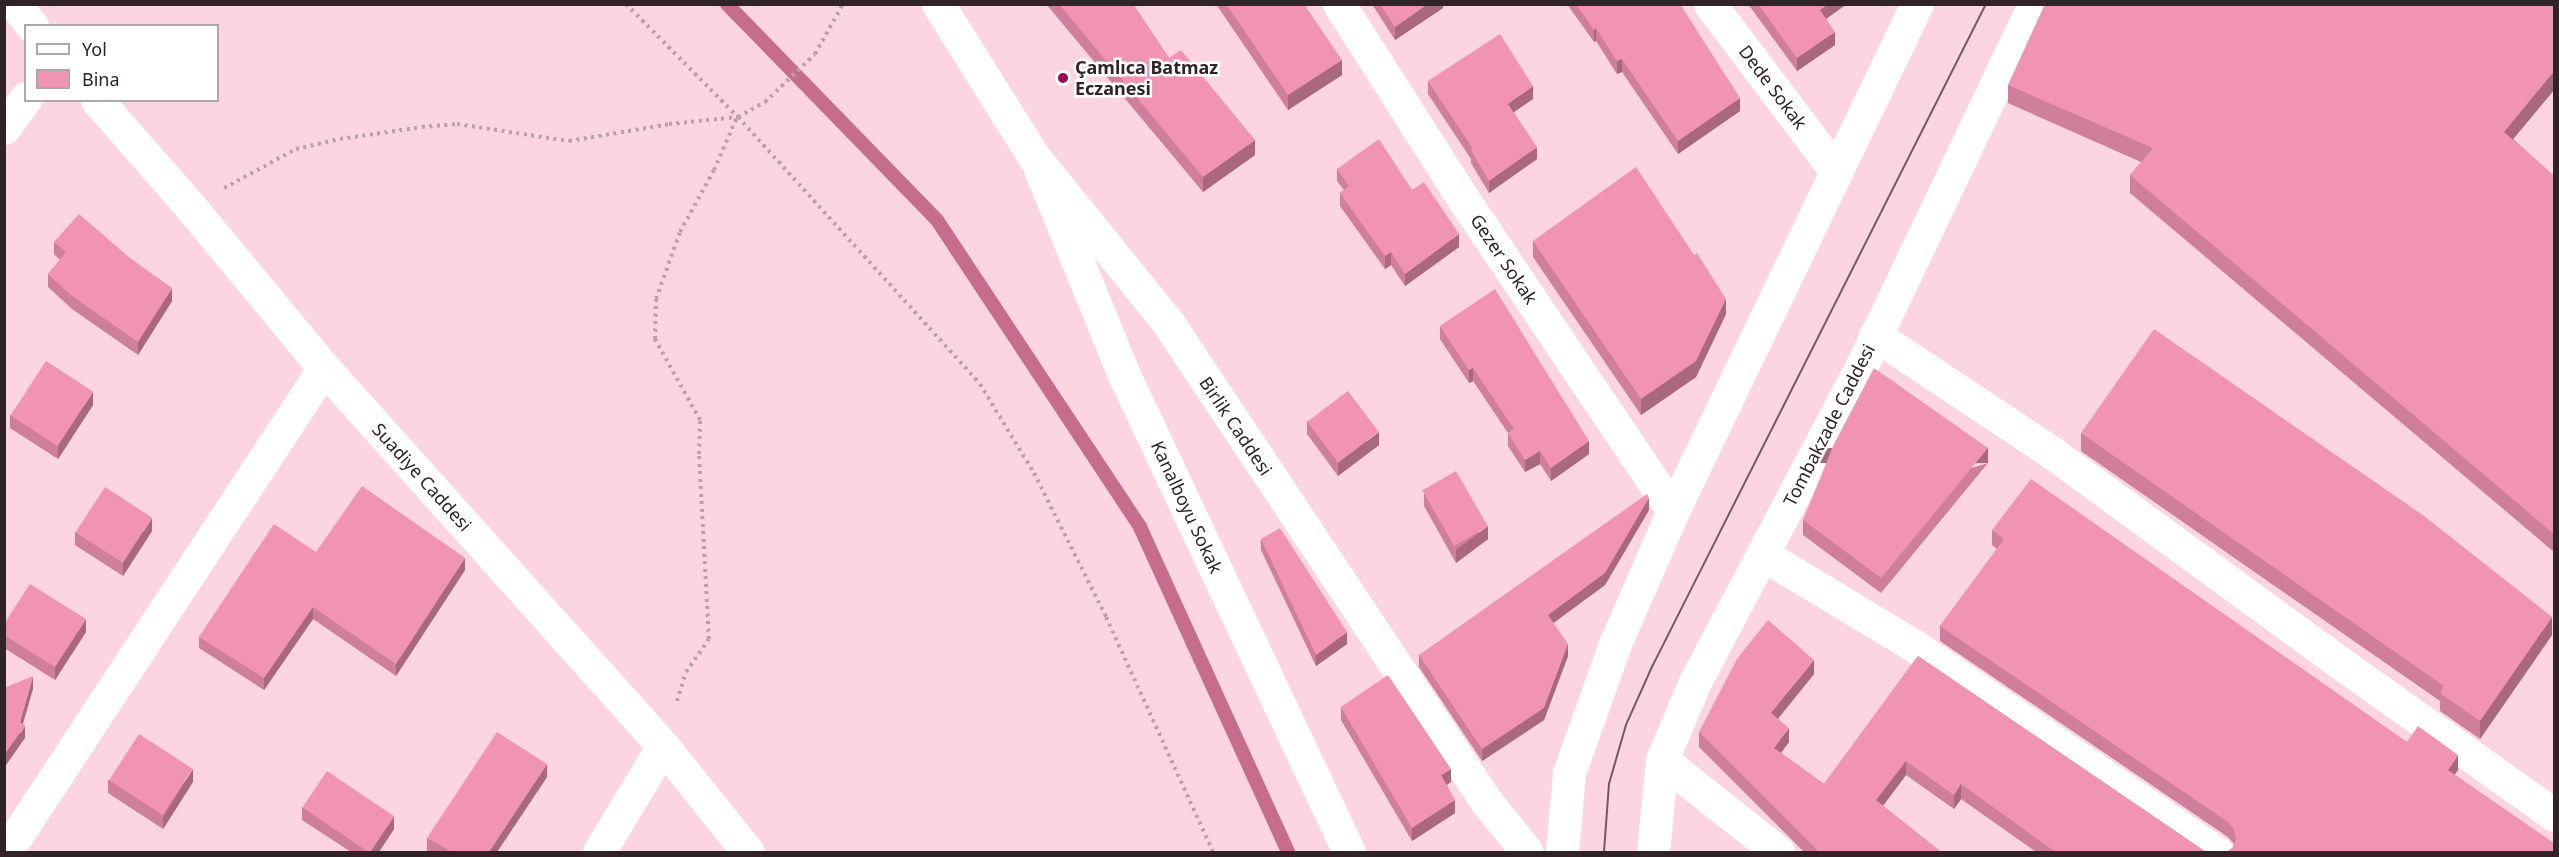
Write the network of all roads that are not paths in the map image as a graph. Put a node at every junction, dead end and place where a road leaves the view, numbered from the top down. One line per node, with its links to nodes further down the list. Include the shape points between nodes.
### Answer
1 (15, 4): 7 (street)
2 (938, 4): 11 (street, Birlik Caddesi)
3 (1339, 4): 15 (street, Gezer Sokak, via 1464,200)
4 (1710, 4): 12 (street, Dede Sokak)
5 (1917, 4): 12 (street)
6 (2034, 4): 13 (street, Tombakzade Caddesi)
7 (30, 24)
8 (24, 101): 10 (street)
9 (99, 102): 14 (street, Suadiye Caddesi)
10 (4, 128)
11 (1034, 157): 23 (street, Kanalboyu Sokak, via 1125,377); 24 (street, Birlik Caddesi, via 1169,324 1486,801)
12 (1835, 170): 15 (street)
13 (1875, 335): 16 (street, Tombakzade Caddesi); 19 (street, via 2051,452)
14 (324, 368): 17 (street, Suadiye Caddesi); 20 (street)
15 (1673, 511): 25 (street, via 1615,644 1569,773)
16 (1762, 554): 18 (street, Tombakzade Caddesi, via 1695,682); 28 (street, via 1913,645)
17 (663, 746): 21 (street); 22 (street, Suadiye Caddesi)
18 (1662, 759): 26 (street, Tombakzade Caddesi); 27 (street)
19 (2554, 815)
20 (6, 852)
21 (598, 852)
22 (748, 852)
23 (1349, 852)
24 (1527, 852)
25 (1563, 852)
26 (1653, 852)
27 (1778, 852)
28 (2217, 852)

